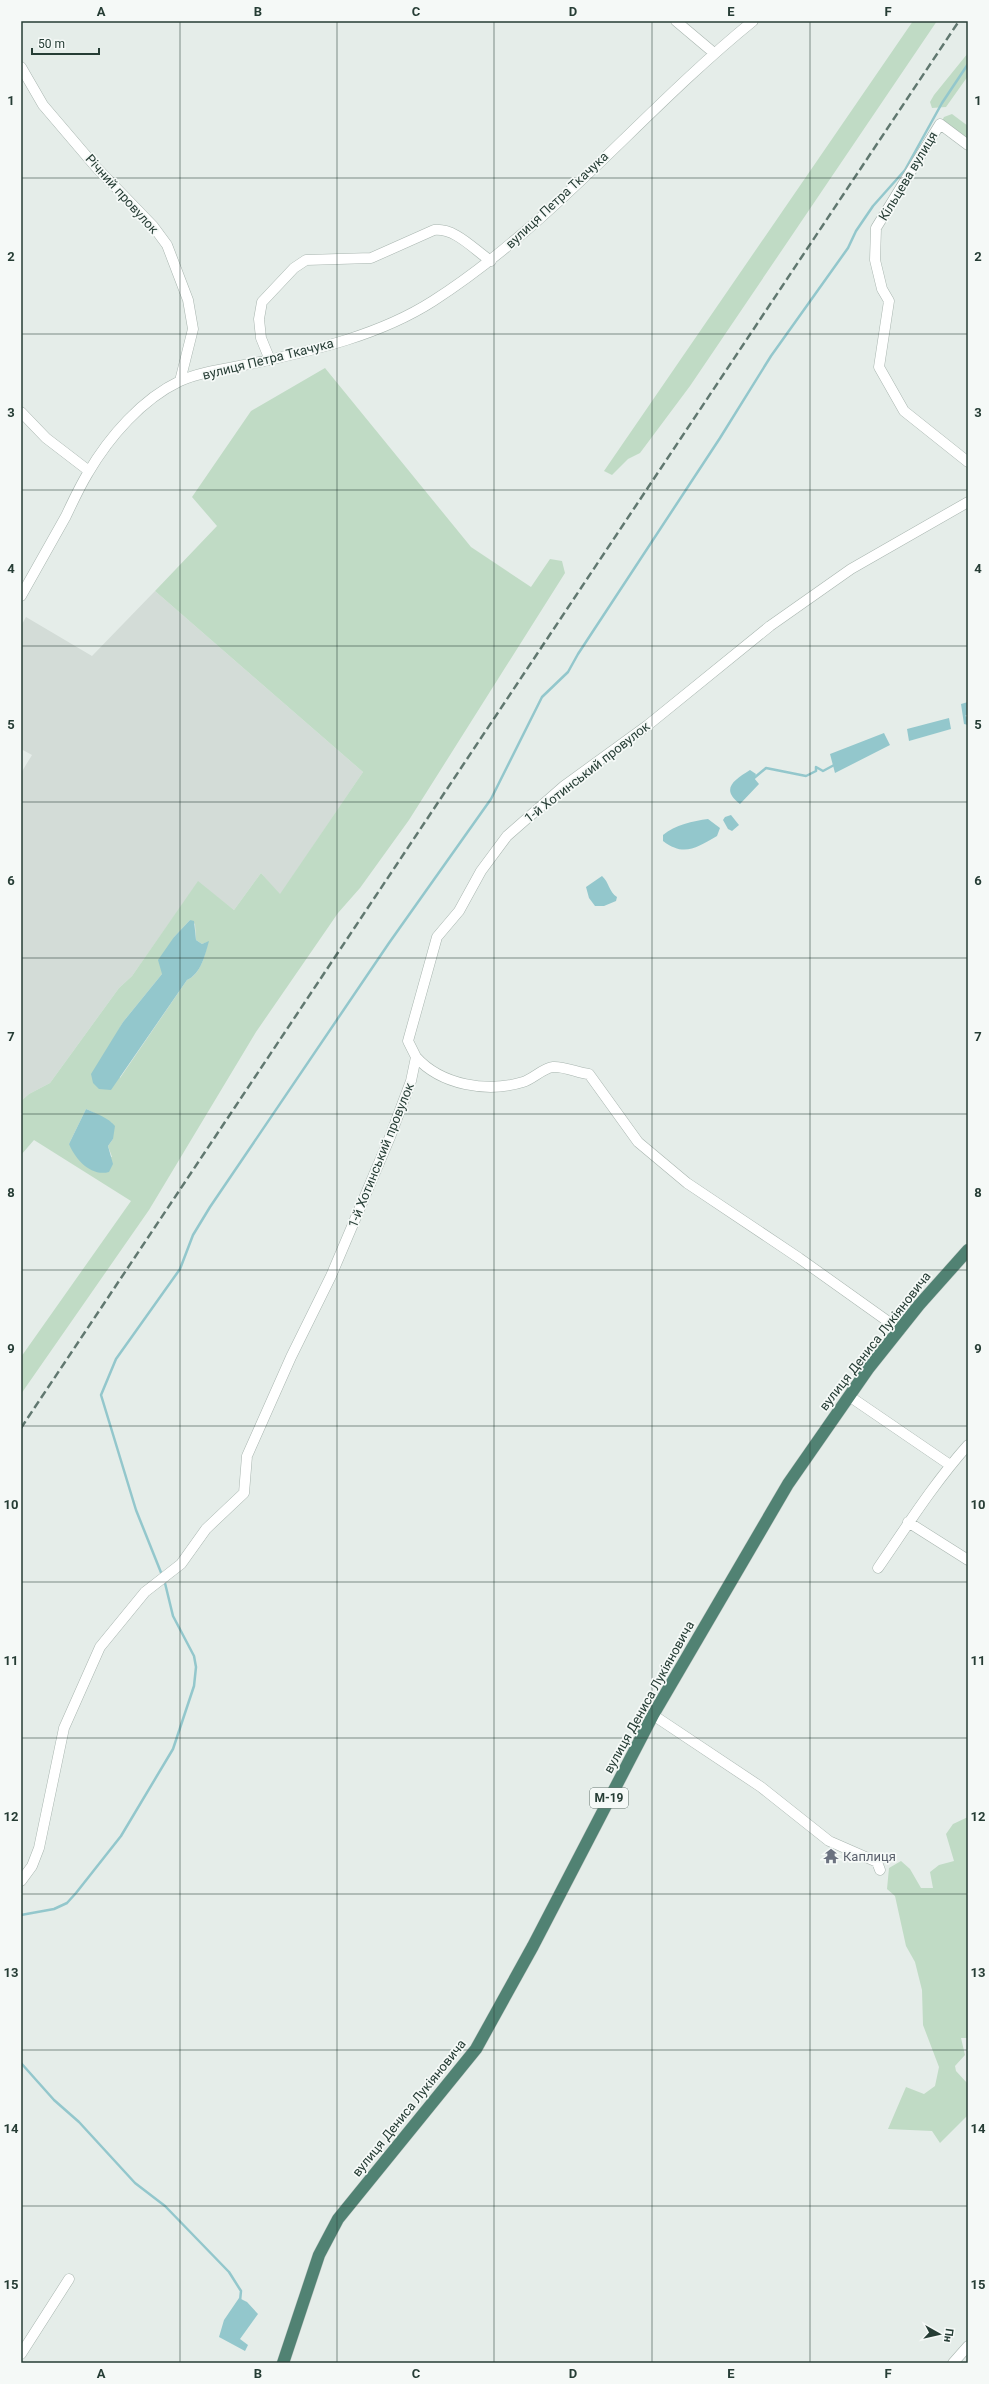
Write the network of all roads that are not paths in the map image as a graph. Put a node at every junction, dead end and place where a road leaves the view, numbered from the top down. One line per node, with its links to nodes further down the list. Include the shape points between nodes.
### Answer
1 (676, 21): 3 (street)
2 (754, 21): 3 (street, вулиця Петра Ткачука)
3 (714, 52): 6 (street, вулиця Петра Ткачука, via 530,228)
4 (21, 67): 8 (street, Річний провулок, via 43,105 95,166 153,226 167,245 188,300 193,329)
5 (968, 145): 10 (street, Кільцева вулиця, via 940,124 936,128 876,228 875,260 882,289 889,301 879,367 904,411)
6 (491, 261): 7 (street, вулиця Петра Ткачука, via 431,303 375,330 307,352); 7 (street, via 445,229 434,230 371,258 306,260 294,268 262,302 258,319 261,338)
7 (270, 360): 8 (street, вулиця Петра Ткачука)
8 (180, 381): 11 (street, вулиця Петра Ткачука, via 152,399 117,432)
9 (21, 412): 11 (street, via 46,438)
10 (968, 462)
11 (88, 471): 13 (street, вулиця Петра Ткачука)
12 (968, 502): 14 (street, 1-й Хотинський провулок, via 850,568 770,626 648,725 564,786 507,836 481,871 459,911 437,937 408,1041)
13 (21, 596)
14 (416, 1057): 16 (street, via 426,1068 442,1077 477,1086 522,1082 552,1067 589,1074 638,1142 687,1183); 25 (street, 1-й Хотинський провулок, via 411,1081 390,1138 331,1276 247,1456 244,1493 206,1529 181,1564 145,1592 100,1647 64,1728 39,1848 32,1866)
15 (968, 1250): 16 (highway, вулиця Дениса Лукіяновича / М-19)
16 (900, 1330): 17 (highway, вулиця Дениса Лукіяновича / М-19)
17 (848, 1396): 19 (street); 23 (highway, вулиця Дениса Лукіяновича / М-19, via 788,1484)
18 (968, 1445): 19 (street)
19 (950, 1465): 20 (street)
20 (908, 1522): 21 (street); 22 (street)
21 (968, 1560)
22 (878, 1568)
23 (653, 1715): 24 (street, via 761,1787 829,1841 877,1862); 29 (highway, вулиця Дениса Лукіяновича / М-19, via 533,1946 476,2049 338,2219 319,2256)
24 (880, 1870)
25 (21, 1881)
26 (69, 2279): 28 (street)
27 (968, 2346): 30 (street)
28 (21, 2354)
29 (283, 2363)
30 (953, 2363)

